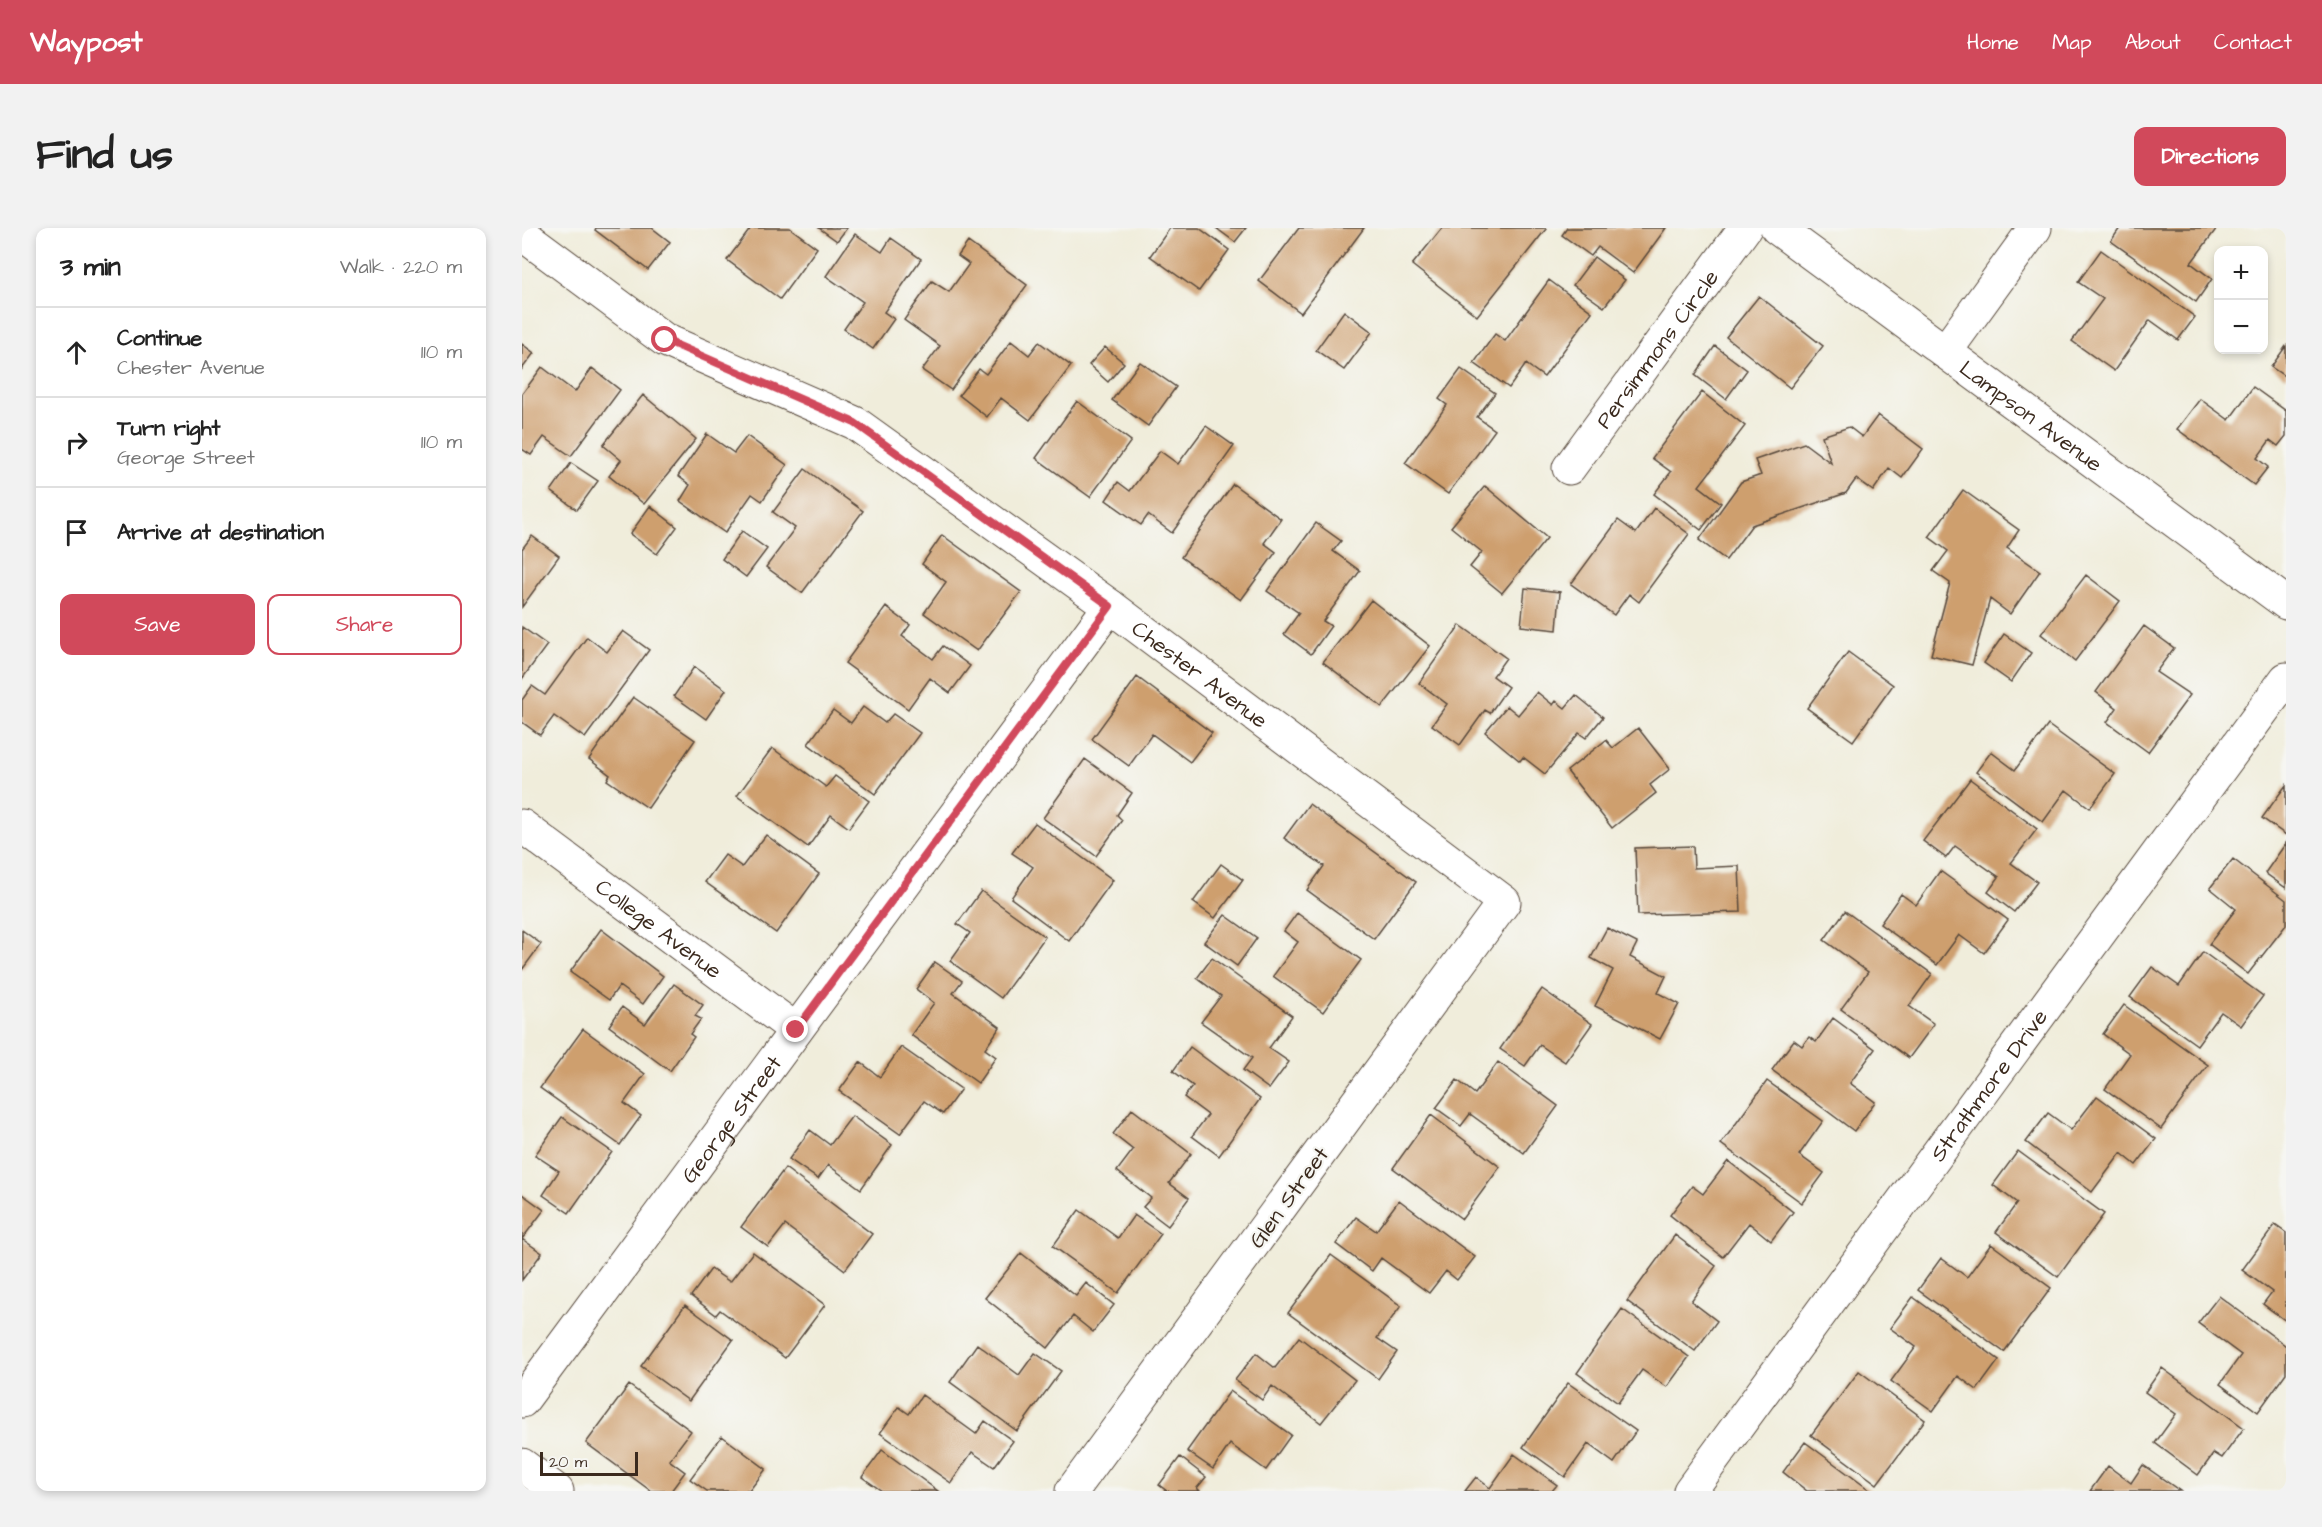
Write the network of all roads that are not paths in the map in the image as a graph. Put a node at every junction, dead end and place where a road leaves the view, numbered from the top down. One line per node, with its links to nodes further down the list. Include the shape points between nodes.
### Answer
1 (1745, 228): 6 (street, Persimmons Circle)
2 (1777, 228): 5 (street, Lampson Avenue)
3 (2035, 228): 5 (street)
4 (522, 234): 8 (street, Chester Avenue, via 665,340 855,423)
5 (1945, 352): 7 (street, Lampson Avenue)
6 (1569, 468)
7 (2286, 603)
8 (1110, 606): 11 (street, Chester Avenue); 12 (street, George Street)
9 (2286, 679): 17 (street, Strathmore Drive)
10 (522, 826): 12 (street, College Avenue)
11 (1504, 902): 16 (street, Glen Street)
12 (796, 1030): 13 (street, George Street)
13 (522, 1401)
14 (522, 1465): 15 (street)
15 (557, 1491)
16 (1072, 1491)
17 (1690, 1491)

